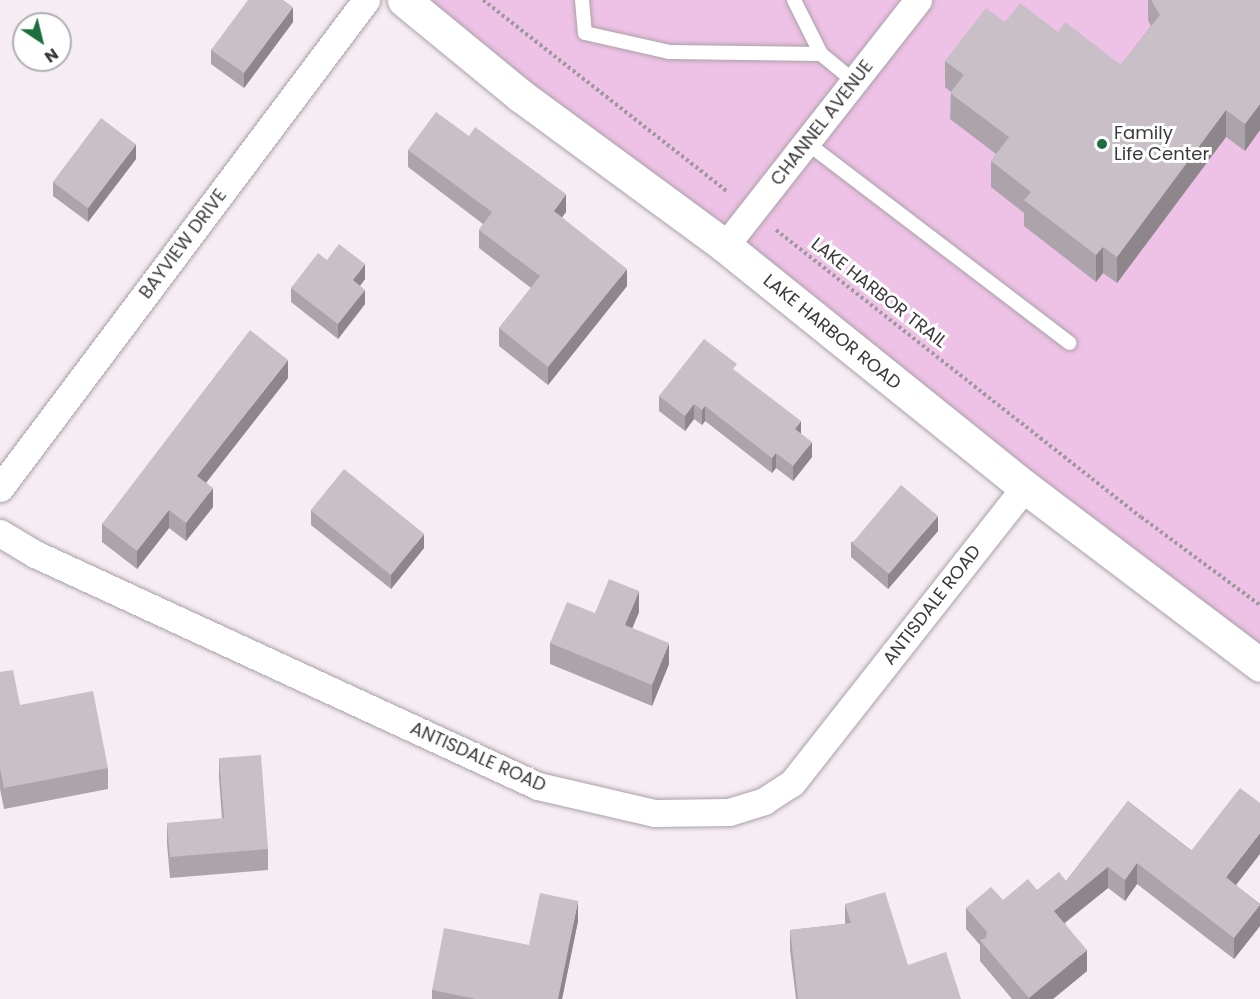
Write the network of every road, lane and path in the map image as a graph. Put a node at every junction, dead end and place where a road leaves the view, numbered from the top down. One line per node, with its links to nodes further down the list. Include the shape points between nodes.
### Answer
1 (366, 0): 14 (street, BAYVIEW DRIVE)
2 (404, 0): 11 (street, LAKE HARBOR ROAD, via 521,96)
3 (483, 0): 10 (path, LAKE HARBOR TRAIL)
4 (582, 0): 7 (lane, via 585,33 669,52)
5 (795, 0): 7 (lane)
6 (918, 0): 8 (street, CHANNEL AVENUE)
7 (821, 54): 8 (lane)
8 (855, 82): 9 (street, CHANNEL AVENUE)
9 (807, 143): 10 (street, CHANNEL AVENUE); 12 (lane)
10 (753, 211): 11 (street, CHANNEL AVENUE); 16 (path, LAKE HARBOR TRAIL, via 1132,510)
11 (725, 246): 13 (street, LAKE HARBOR ROAD)
12 (1070, 343)
13 (1025, 487): 15 (street, ANTISDALE ROAD, via 792,783 764,801 729,812 654,813 537,786 35,554); 17 (street, LAKE HARBOR ROAD)
14 (0, 488)
15 (0, 533)
16 (1260, 605)
17 (1260, 665)

